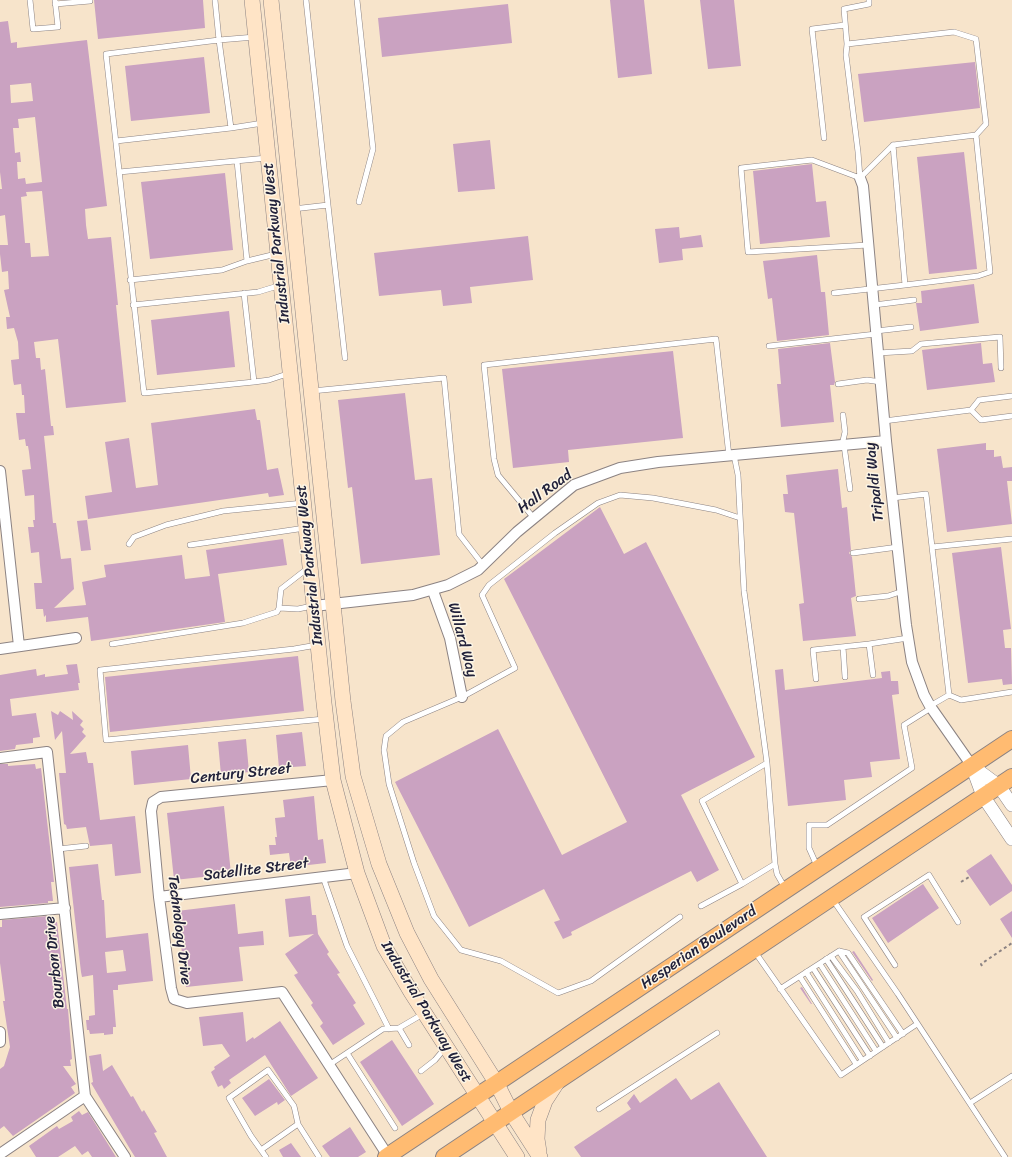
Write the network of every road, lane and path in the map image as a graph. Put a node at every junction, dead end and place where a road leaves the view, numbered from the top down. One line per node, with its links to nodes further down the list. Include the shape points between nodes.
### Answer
1 (30, 0): 9 (lane, via 33,29 58,27)
2 (90, 0): 9 (lane)
3 (214, 0): 12 (lane)
4 (252, 0): 11 (main road, Industrial Parkway West)
5 (271, 0): 27 (main road, Industrial Parkway West)
6 (306, 0): 25 (lane)
7 (357, 0): 24 (lane, via 373,149)
8 (869, 0): 10 (lane, via 869,4 844,9)
9 (55, 2)
10 (845, 25): 13 (lane); 17 (lane, via 812,29)
11 (256, 37): 12 (lane); 14 (main road, Industrial Parkway West)
12 (219, 40): 15 (lane); 18 (lane, via 106,54)
13 (847, 44): 16 (lane, via 954,32 976,40 986,124); 23 (lane, via 846,55)
14 (265, 123): 15 (lane); 20 (main road, Industrial Parkway West)
15 (230, 128): 18 (lane)
16 (976, 135): 19 (lane); 33 (lane, via 990,272 978,276)
17 (824, 138)
18 (116, 141): 22 (lane)
19 (894, 145): 23 (lane); 33 (lane)
20 (268, 158): 21 (lane); 26 (main road, Industrial Parkway West)
21 (237, 161): 22 (lane); 30 (lane)
22 (119, 172): 31 (lane)
23 (860, 178): 28 (street, Tripaldi Way, via 863,186); 28 (lane, via 812,160 741,168 748,252)
24 (359, 202)
25 (328, 205): 27 (lane); 44 (lane)
26 (274, 208): 27 (main road); 29 (main road, Industrial Parkway West)
27 (292, 208): 50 (main road, Industrial Parkway West)
28 (868, 245): 34 (street, Tripaldi Way)
29 (278, 253): 30 (lane); 32 (main road, Industrial Parkway West)
30 (247, 261): 31 (lane, via 222,270)
31 (130, 280): 38 (lane)
32 (282, 285): 35 (lane); 46 (main road, Industrial Parkway West)
33 (905, 285): 34 (lane)
34 (872, 289): 36 (lane); 39 (street, Tripaldi Way)
35 (244, 293): 38 (lane); 47 (lane)
36 (834, 293)
37 (914, 300): 39 (lane)
38 (133, 305): 47 (lane, via 144,394)
39 (874, 305): 41 (street, Tripaldi Way)
40 (911, 327): 41 (lane)
41 (876, 332): 42 (lane); 43 (street, Tripaldi Way)
42 (769, 346)
43 (878, 353): 45 (lane, via 912,351 921,344 1000,337); 48 (street, Tripaldi Way)
44 (345, 358)
45 (1001, 368)
46 (290, 373): 47 (lane); 62 (main road, Industrial Parkway West)
47 (254, 382)
48 (881, 382): 49 (lane, via 868,380); 55 (street, Tripaldi Way)
49 (838, 384)
50 (311, 392): 72 (lane, via 444,378 459,534); 77 (main road, Industrial Parkway West)
51 (1012, 396): 52 (lane, via 979,400)
52 (972, 410): 54 (lane, via 981,420); 55 (lane)
53 (843, 415): 57 (lane)
54 (1012, 416)
55 (884, 421): 56 (street, Tripaldi Way)
56 (886, 441): 57 (street, Hall Road); 61 (street, Tripaldi Way)
57 (843, 445): 58 (street, Hall Road); 60 (lane)
58 (732, 455): 63 (street, Hall Road, via 620,468 574,485); 63 (lane, via 716,339 484,365 498,475); 64 (lane, via 738,475)
59 (0, 470): 85 (street)
60 (850, 489)
61 (892, 498): 69 (street, Tripaldi Way); 70 (lane, via 926,494)
62 (304, 502): 65 (main road, Industrial Parkway West); 67 (lane, via 223,511 166,525 134,537)
63 (533, 517): 72 (street, Hall Road)
64 (740, 518): 93 (lane, via 716,510 653,498 620,495 598,503 489,585 482,595 515,668); 98 (lane, via 744,591)
65 (306, 528): 68 (lane); 73 (main road, Industrial Parkway West)
66 (1012, 539): 70 (lane)
67 (129, 544)
68 (190, 545)
69 (898, 547): 71 (lane); 75 (street, Tripaldi Way)
70 (932, 547): 92 (lane)
71 (854, 552)
72 (483, 565): 74 (street, Hall Road, via 478,570)
73 (310, 566): 78 (main road, Industrial Parkway West); 79 (lane, via 281,589)
74 (433, 591): 77 (street, Hall Road); 93 (street, Willard Way, via 450,638)
75 (903, 591): 76 (lane, via 888,596); 81 (street, Tripaldi Way)
76 (859, 599)
77 (334, 602): 78 (street, Hall Road); 158 (main road, Industrial Parkway West, via 353,776 379,864 407,933 431,979)
78 (314, 606): 79 (lane, via 298,609); 84 (main road, Industrial Parkway West)
79 (279, 608): 82 (lane, via 277,612 243,623)
80 (76, 638): 85 (street)
81 (908, 638): 83 (lane); 94 (street, Tripaldi Way, via 912,662)
82 (112, 644)
83 (869, 644): 86 (lane); 88 (lane)
84 (318, 645): 95 (main road, Industrial Parkway West); 95 (lane, via 100,670 106,740)
85 (19, 646): 87 (street)
86 (843, 647): 89 (lane); 90 (lane, via 813,650)
87 (0, 649)
88 (872, 675)
89 (845, 677)
90 (816, 679)
91 (1012, 692): 92 (lane, via 960,700)
92 (949, 695): 94 (lane)
93 (462, 697): 122 (lane, via 403,722 386,736 384,750 389,784 434,916 461,950 501,961 558,993 591,981)
94 (931, 707): 99 (street, Tripaldi Way); 110 (lane, via 904,725 912,768 827,825 809,825 809,848)
95 (326, 719): 101 (main road, Industrial Parkway West)
96 (1012, 739): 99 (main road, Hesperian Boulevard)
97 (0, 758): 108 (street, Bourbon Drive, via 47,752)
98 (767, 763): 109 (lane); 115 (lane, via 702,802)
99 (972, 766): 102 (street); 103 (street); 110 (main road, Hesperian Boulevard)
100 (1012, 777): 102 (main road)
101 (333, 780): 104 (street, Century Street, via 161,798); 111 (main road, Industrial Parkway West)
102 (999, 786): 103 (main road); 105 (street)
103 (983, 796): 106 (street); 118 (main road)
104 (153, 802): 117 (street, Technology Drive, via 151,811)
105 (1012, 805)
106 (1012, 839)
107 (86, 846): 108 (lane)
108 (58, 849): 120 (street, Bourbon Drive)
109 (775, 864): 115 (lane); 116 (lane, via 777,874)
110 (818, 869): 116 (main road, Hesperian Boulevard)
111 (357, 873): 113 (street, Satellite Street); 136 (main road, Industrial Parkway West, via 384,946)
112 (969, 876): 114 (path)
113 (322, 877): 117 (street, Satellite Street); 139 (lane, via 347,946)
114 (961, 882)
115 (742, 884): 119 (lane)
116 (786, 890): 158 (main road, Hesperian Boulevard)
117 (159, 897): 154 (street, Technology Drive, via 170,988 174,998 187,1003 282,992)
118 (831, 898): 125 (main road); 137 (lane)
119 (701, 906)
120 (64, 908): 121 (street); 159 (street, Bourbon Drive)
121 (0, 914)
122 (680, 917)
123 (958, 922): 130 (lane, via 929,875 864,917)
124 (1012, 943): 131 (path, via 981,964)
125 (753, 950): 135 (lane); 157 (main road)
126 (839, 951): 127 (lane); 142 (lane, via 848,953); 143 (lane)
127 (831, 956): 128 (lane); 145 (lane)
128 (826, 959): 129 (lane); 147 (lane)
129 (820, 964): 132 (lane); 149 (lane)
130 (895, 964)
131 (982, 966)
132 (813, 968): 133 (lane); 151 (lane)
133 (806, 972): 134 (lane); 152 (lane)
134 (800, 977): 135 (lane); 153 (lane)
135 (780, 989): 153 (lane, via 840,1075)
136 (424, 1013): 138 (lane); 148 (main road, Industrial Parkway West)
137 (917, 1024): 142 (lane); 161 (lane)
138 (398, 1028): 139 (lane); 146 (lane)
139 (389, 1029): 150 (lane, via 383,1029)
140 (0, 1032): 144 (street)
141 (717, 1033): 162 (lane)
142 (903, 1034): 143 (lane)
143 (897, 1038): 145 (lane)
144 (0, 1042)
145 (890, 1042): 147 (lane)
146 (409, 1045)
147 (883, 1047): 149 (lane)
148 (446, 1048): 155 (lane); 160 (main road, Industrial Parkway West)
149 (876, 1051): 151 (lane)
150 (347, 1054): 154 (lane); 166 (lane)
151 (870, 1056): 152 (lane)
152 (862, 1060): 153 (lane)
153 (856, 1064)
154 (329, 1066): 172 (street, Technology Drive)
155 (421, 1071)
156 (1012, 1076): 161 (lane)
157 (558, 1081): 163 (main road); 175 (main road, via 545,1101 538,1120 537,1139)
158 (497, 1084): 160 (main road, Hesperian Boulevard); 163 (main road, Industrial Parkway West)
159 (85, 1096): 168 (street); 169 (street, Bourbon Drive)
160 (477, 1097): 164 (main road, Industrial Parkway West); 172 (main road, Hesperian Boulevard)
161 (970, 1103): 176 (lane)
162 (599, 1109)
163 (511, 1112): 164 (main road); 175 (main road, Industrial Parkway West)
164 (495, 1123): 173 (main road); 174 (main road, Industrial Parkway West)
165 (298, 1124): 167 (lane); 167 (lane, via 294,1106 268,1070 229,1098); 171 (lane)
166 (395, 1128)
167 (261, 1150): 170 (lane)
168 (0, 1154)
169 (125, 1157)
170 (266, 1157)
171 (319, 1157)
172 (387, 1157)
173 (444, 1157)
174 (517, 1157)
175 (540, 1157)
176 (1005, 1157)

